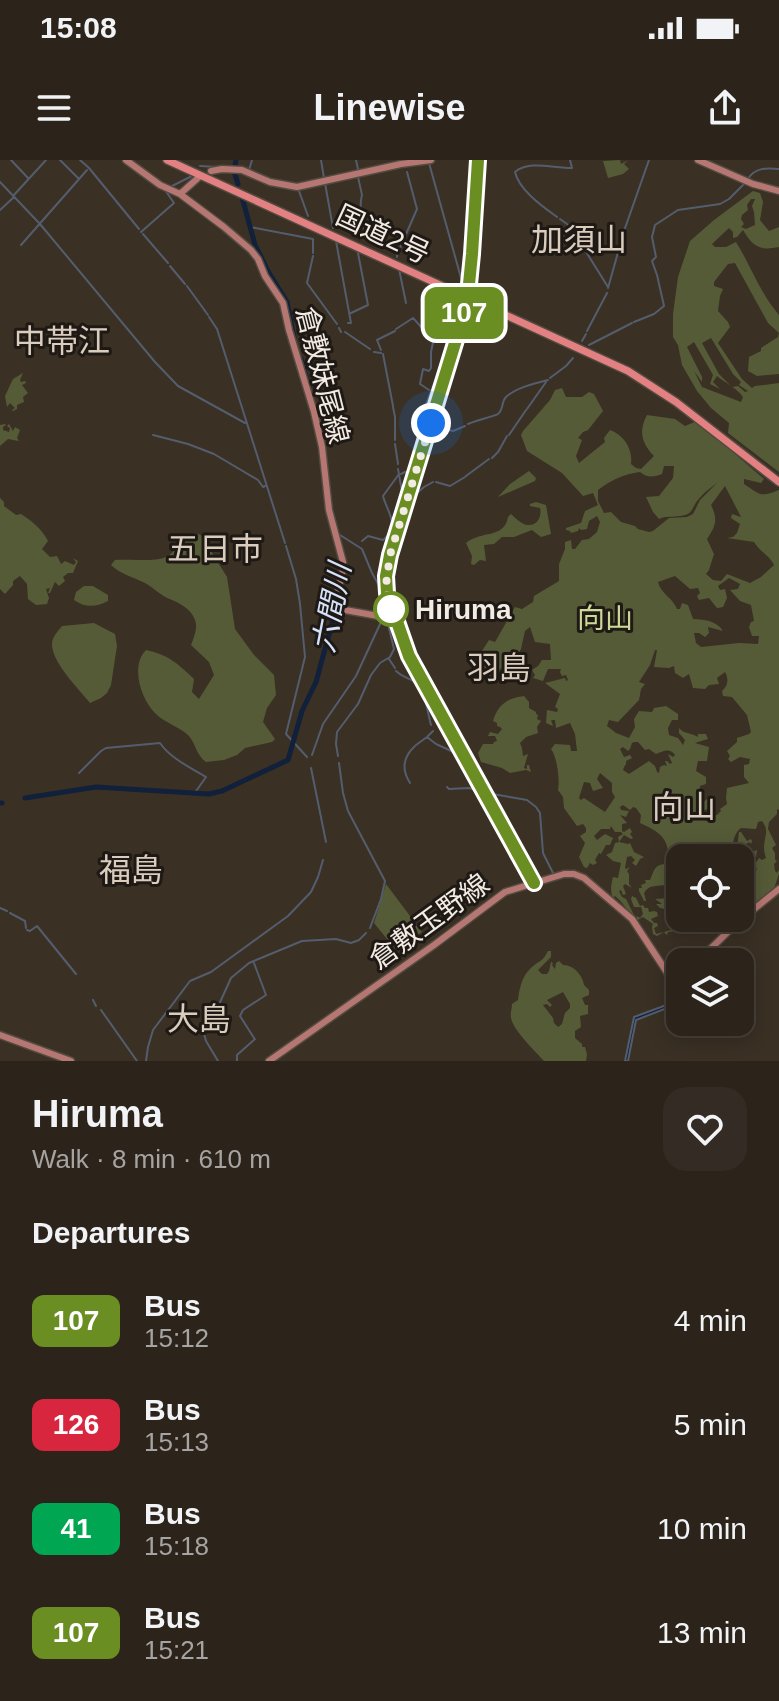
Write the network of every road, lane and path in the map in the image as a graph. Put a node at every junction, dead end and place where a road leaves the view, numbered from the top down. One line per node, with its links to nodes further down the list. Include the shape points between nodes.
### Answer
1 (126, 160): 10 (main road, 倉敷妹尾線)
2 (167, 160): 11 (highway, 国道2号)
3 (176, 160): 11 (highway, 国道2号)
4 (431, 160): 7 (main road, via 297,187 235,169)
5 (478, 160): 11 (main road)
6 (698, 160): 9 (main road)
7 (211, 171)
8 (198, 178): 10 (main road)
9 (779, 191)
10 (180, 194): 13 (main road, 倉敷妹尾線, via 253,252 285,307 317,426 343,565 336,608)
11 (468, 295): 12 (highway, 国道2号, via 655,383); 13 (main road, via 390,555 386,585)
12 (779, 480)
13 (392, 619): 14 (main road)
14 (534, 883): 17 (main road, 倉敷玉野線, via 570,874 588,880 635,922); 20 (main road, 倉敷玉野線, via 503,894)
15 (779, 889): 16 (main road)
16 (711, 948)
17 (666, 966)
18 (0, 1035): 19 (main road)
19 (71, 1061)
20 (269, 1061)

